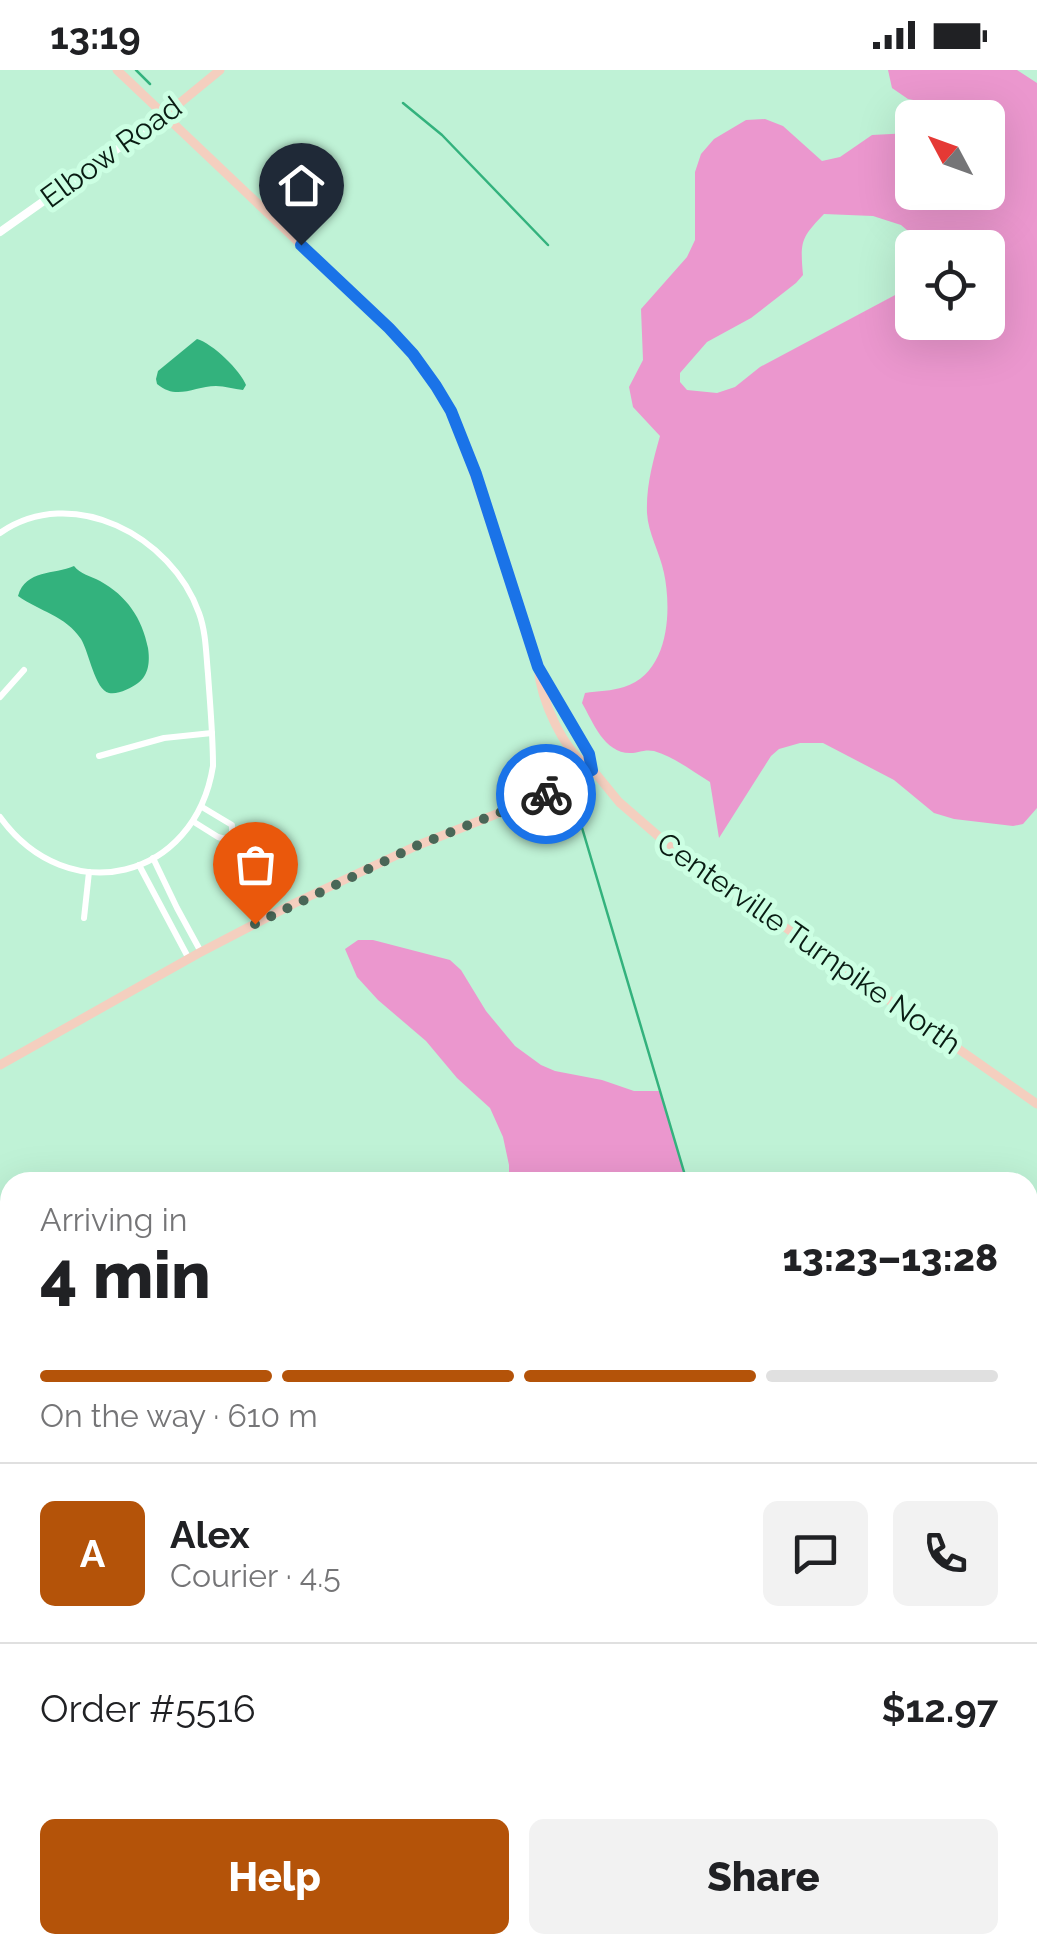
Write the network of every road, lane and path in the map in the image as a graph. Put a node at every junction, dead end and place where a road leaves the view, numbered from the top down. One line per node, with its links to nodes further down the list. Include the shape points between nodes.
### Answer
1 (117, 70): 3 (main road, Centerville Turnpike North)
2 (220, 70): 3 (main road, Elbow Road)
3 (164, 116): 4 (street, Elbow Road); 10 (main road, Centerville Turnpike North, via 389,328 436,386 468,454 540,687 564,740)
4 (0, 232)
5 (0, 533): 8 (street, via 28,518 68,512 105,520 161,555 181,576 203,624)
6 (24, 670): 7 (street)
7 (0, 697)
8 (212, 734): 9 (street, via 164,738); 11 (street, via 213,766)
9 (99, 756)
10 (592, 770): 18 (main road, via 358,873); 21 (main road, Centerville Turnpike North, via 627,810 686,858)
11 (202, 807): 13 (street); 13 (street, via 232,824 232,833 218,838)
12 (0, 818): 16 (street, via 42,858)
13 (194, 822): 14 (street)
14 (153, 858): 15 (street); 18 (street)
15 (139, 865): 16 (street); 19 (street)
16 (89, 872): 17 (street)
17 (84, 918)
18 (201, 952): 19 (main road)
19 (189, 958): 20 (main road)
20 (0, 1064)
21 (1037, 1104)

